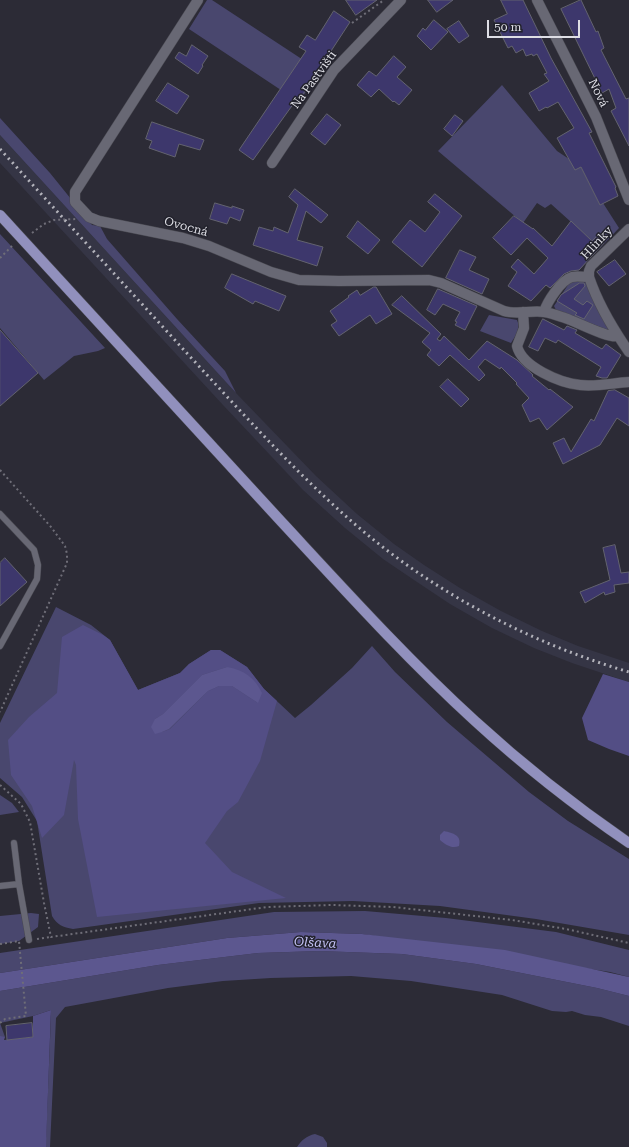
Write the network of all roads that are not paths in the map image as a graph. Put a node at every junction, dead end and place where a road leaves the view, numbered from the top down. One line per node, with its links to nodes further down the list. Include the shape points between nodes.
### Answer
1 (198, 0): 9 (street, Ovocná, via 75,192 75,202 81,210 99,221 183,238 209,246 291,278 323,281 429,280 498,309 512,313)
2 (401, 0): 4 (street, Na Pastvišti, via 334,70)
3 (537, 0): 5 (street, Nová, via 596,117)
4 (272, 163)
5 (629, 200)
6 (0, 215): 17 (main road, via 348,594 432,680 516,757)
7 (629, 229): 8 (street, Hlinky, via 591,266)
8 (589, 277): 10 (street, via 572,277 566,280 546,304); 11 (street, via 595,294)
9 (524, 312): 10 (street, Ovocná); 13 (street, via 524,328 517,346 521,355 536,369 580,385)
10 (544, 312): 11 (street, Ovocná, via 605,335)
11 (618, 336): 12 (street)
12 (629, 352)
13 (629, 382)
14 (0, 514): 15 (lane, via 34,550 38,565 37,579)
15 (0, 646)
16 (14, 842): 18 (lane)
17 (629, 843)
18 (19, 884): 19 (lane); 20 (lane)
19 (0, 886)
20 (29, 940)

